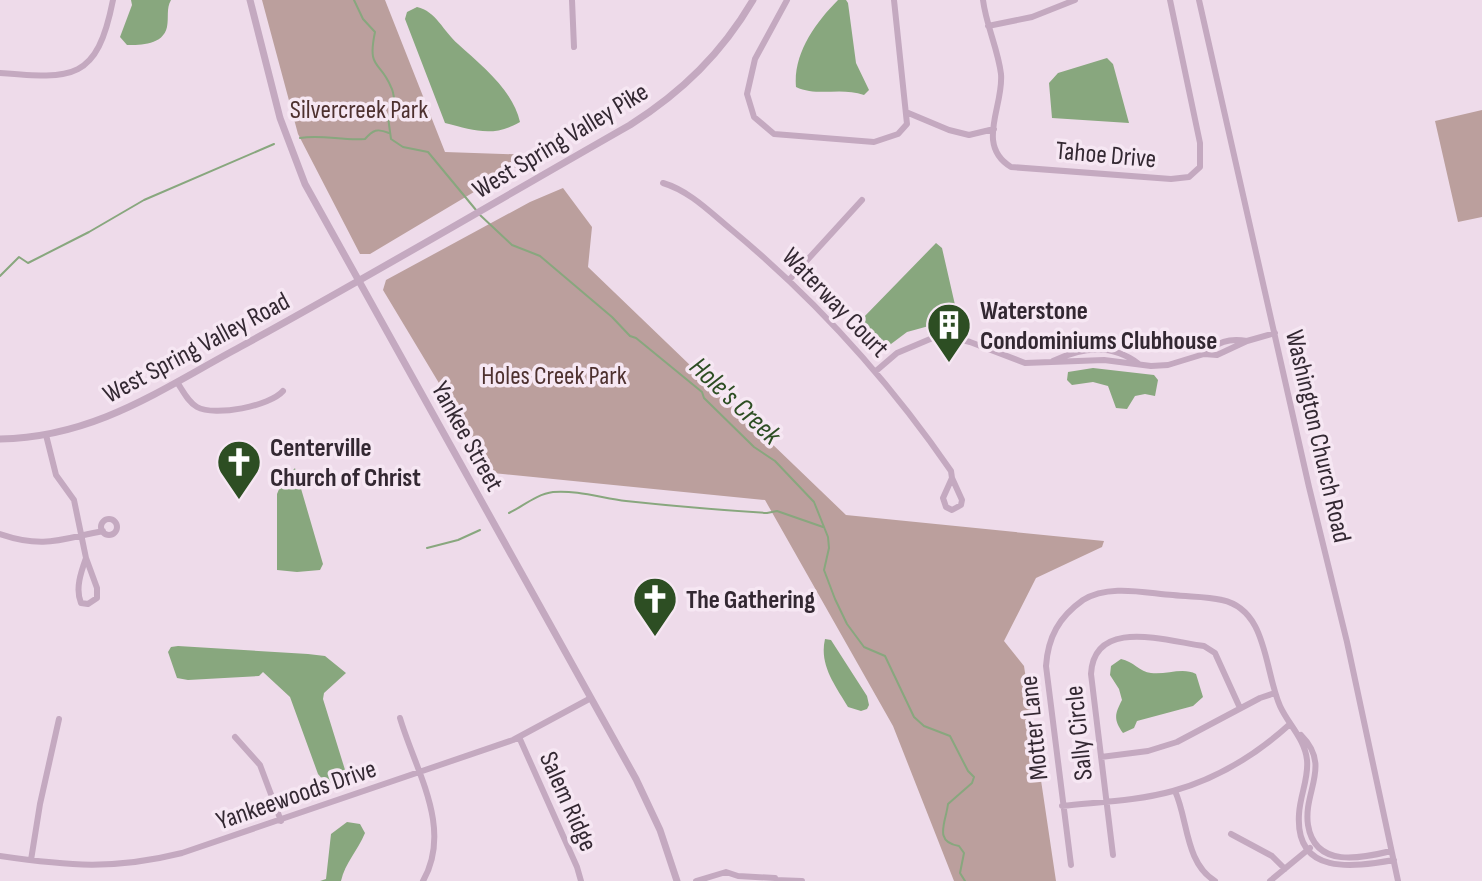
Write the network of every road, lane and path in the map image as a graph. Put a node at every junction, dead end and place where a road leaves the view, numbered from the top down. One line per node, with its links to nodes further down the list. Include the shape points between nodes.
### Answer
1 (113, 0): 13 (street, via 104,36 79,70 56,77)
2 (250, 0): 19 (street, Yankee Street, via 292,154)
3 (572, 0): 12 (street)
4 (753, 0): 19 (street, West Spring Valley Pike, via 710,62 667,100)
5 (787, 0): 14 (street, via 755,59 747,94 754,117 774,134 874,142 898,134 907,124)
6 (894, 0): 14 (street)
7 (983, 0): 11 (street, Tahoe Drive)
8 (1075, 0): 11 (street)
9 (1170, 0): 15 (street, Tahoe Drive, via 1200,143 1200,167 1189,177 1011,167 998,159)
10 (1199, 0): 20 (street, Washington Church Road)
11 (988, 26): 15 (street, Tahoe Drive, via 1001,76)
12 (574, 47)
13 (0, 73)
14 (906, 112): 15 (street, via 969,135)
15 (994, 129)
16 (663, 183): 18 (street, Waterway Court, via 689,195)
17 (862, 200): 18 (street)
18 (789, 280): 25 (street, Waterway Court)
19 (358, 281): 26 (street, West Spring Valley Road); 36 (street, Yankee Street)
20 (1275, 333): 21 (street); 52 (street, Washington Church Road)
21 (1247, 341): 22 (street, via 1217,355); 22 (street, via 1218,342)
22 (1204, 354): 24 (street, via 1168,365)
23 (1048, 363): 24 (street); 24 (street, via 1070,353 1106,349); 25 (street, via 1025,363 970,342 935,337 897,353)
24 (1139, 364)
25 (876, 371): 30 (street, Waterway Court)
26 (177, 382): 27 (street, via 192,403 211,412 273,400); 28 (street, West Spring Valley Road, via 124,411)
27 (283, 391)
28 (46, 435): 29 (street, West Spring Valley Road); 33 (street, via 56,475 74,500)
29 (0, 439)
30 (952, 478): 30 (street, Waterway Court, via 943,498 952,510 962,500)
31 (103, 531): 33 (street)
32 (0, 534): 33 (street, via 61,543)
33 (81, 535): 34 (street)
34 (86, 558): 34 (street, via 98,593 88,604 78,598)
35 (1275, 693): 37 (street); 40 (street, Motter Lane); 47 (street, Motter Lane, via 1253,620 1240,607 1222,600 1124,591 1087,598 1064,617 1047,644)
36 (591, 698): 42 (street, Yankeewoods Drive); 63 (street, Yankee Street, via 660,830)
37 (1240, 708): 43 (street, via 1177,742); 43 (street, Sally Circle, via 1215,653 1204,646 1122,636 1099,647 1092,658)
38 (400, 718): 44 (street)
39 (59, 719): 55 (street)
40 (1290, 724): 45 (street, via 1241,761); 50 (street, Motter Lane, via 1313,753 1316,768 1308,824); 51 (street, Motter Lane, via 1307,758 1298,815)
41 (235, 737): 48 (street, via 260,765)
42 (519, 737): 44 (street, Yankeewoods Drive); 62 (street, Salem Ridge)
43 (1101, 757): 46 (street, Sally Circle)
44 (418, 772): 48 (street, Yankeewoods Drive); 61 (street, via 436,833 435,853)
45 (1175, 791): 46 (street); 67 (street, via 1194,859)
46 (1106, 801): 47 (street); 53 (street, Sally Circle)
47 (1062, 806): 57 (street, Motter Lane)
48 (281, 821): 55 (street, Yankeewoods Drive, via 133,864)
49 (1231, 834): 58 (street)
50 (1316, 843): 51 (street); 52 (street, via 1337,858)
51 (1309, 849): 56 (street, via 1336,866); 58 (street)
52 (1391, 851): 56 (street, Washington Church Road)
53 (1113, 855)
54 (0, 856): 55 (street, Yankeewoods Drive)
55 (31, 860)
56 (1394, 860): 69 (street, Washington Church Road)
57 (1071, 865)
58 (1285, 869): 68 (street)
59 (738, 876): 60 (street); 64 (street, via 726,872); 65 (street)
60 (775, 880): 66 (street)
61 (423, 881)
62 (581, 881)
63 (677, 881)
64 (696, 881)
65 (731, 881)
66 (802, 881)
67 (1215, 881)
68 (1270, 881)
69 (1398, 881)

